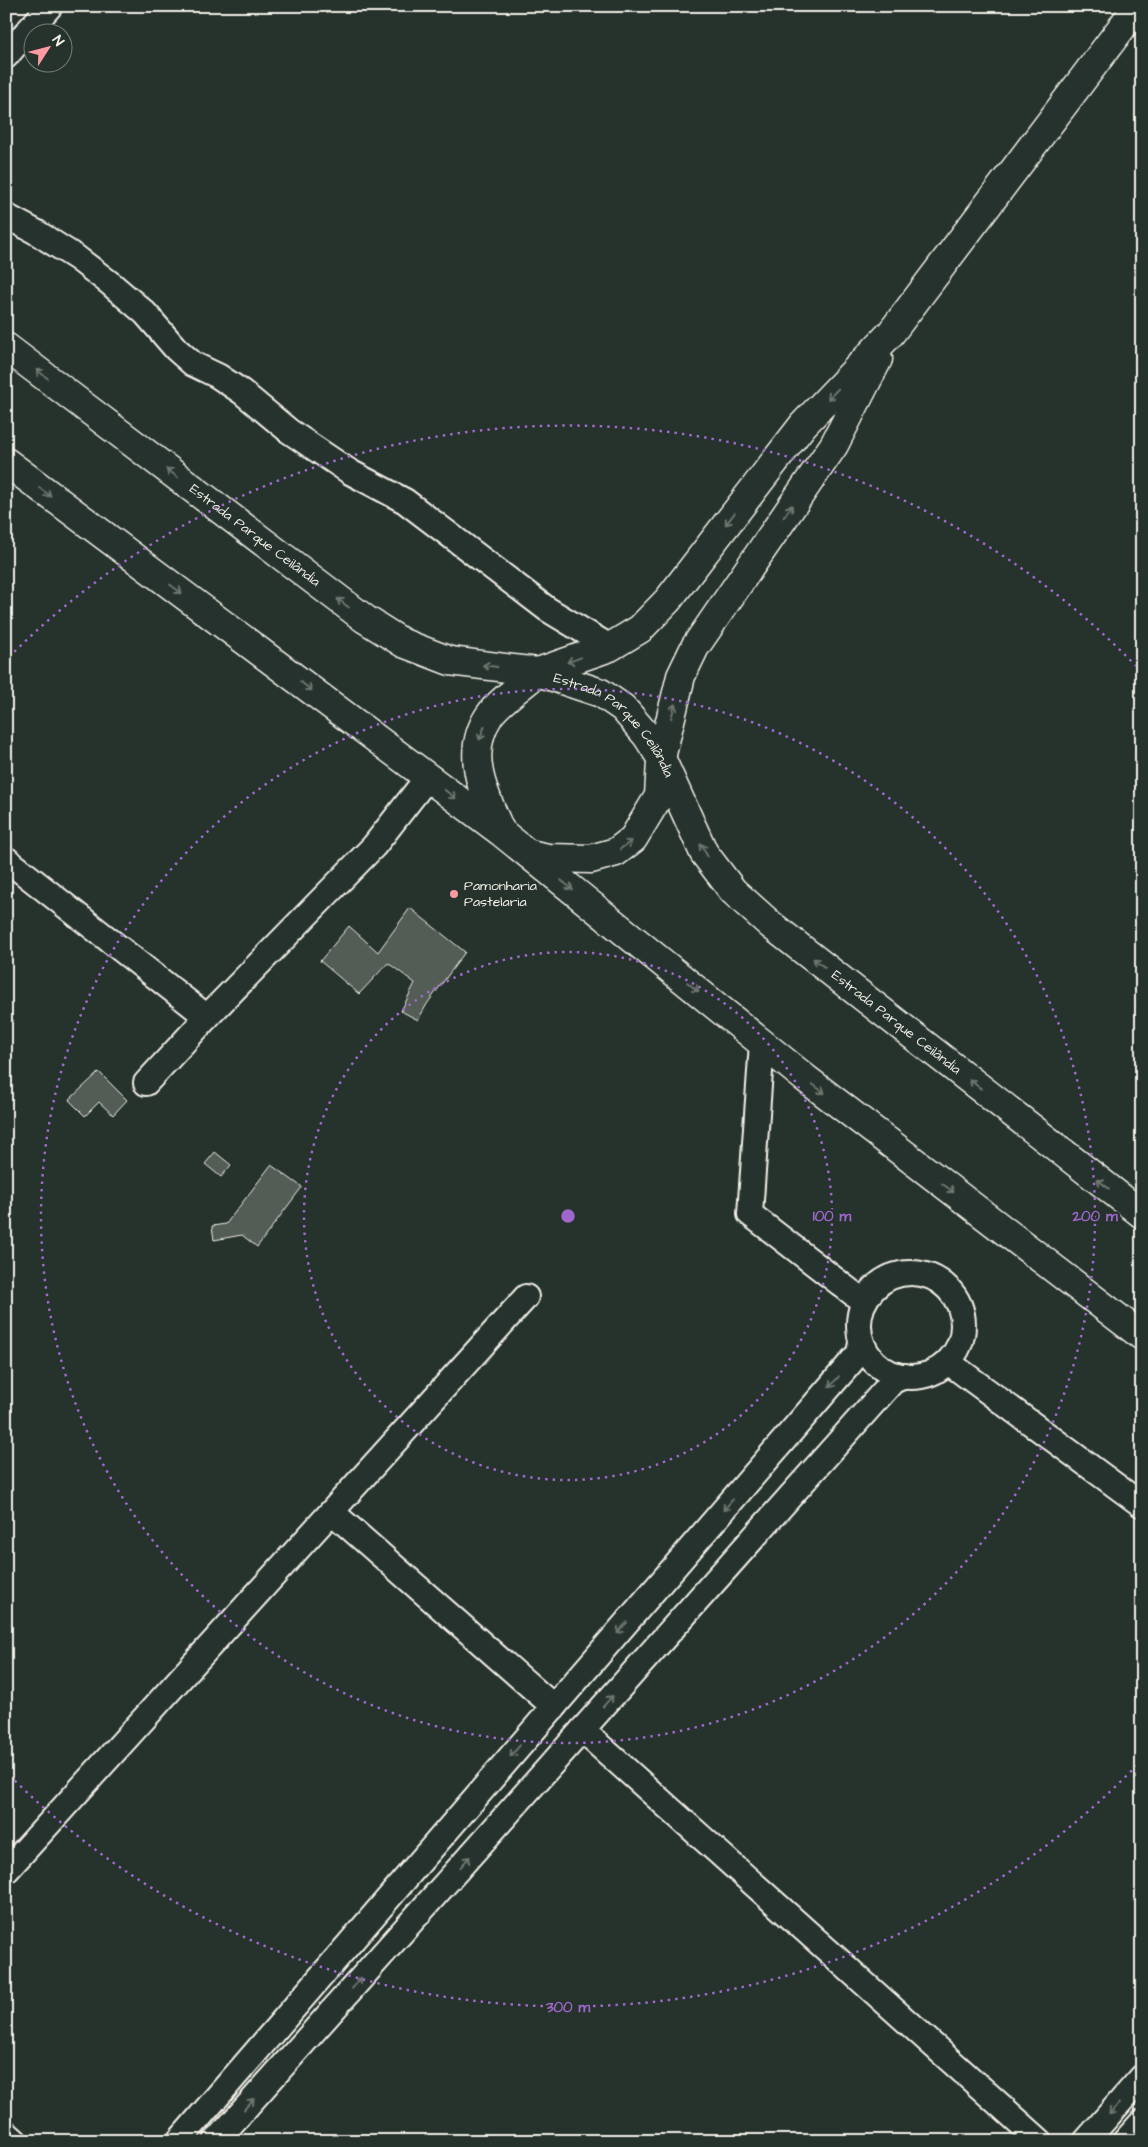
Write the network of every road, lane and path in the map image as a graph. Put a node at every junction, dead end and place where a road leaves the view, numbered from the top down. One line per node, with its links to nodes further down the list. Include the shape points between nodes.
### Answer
1 (50, 6): 3 (street)
2 (1138, 6): 5 (main road)
3 (6, 56)
4 (6, 216): 8 (street, via 68,253 111,284 145,313 193,364 242,392 289,432 350,472 404,501 547,609)
5 (891, 333): 8 (main road, one-way to 8, via 803,425 668,600 640,629); 10 (main road, one-way to 5, via 681,676 694,647 834,445)
6 (6, 347): 9 (main road, Estrada Parque Ceilândia, one-way to 6, via 450,661 402,643 365,619)
7 (6, 462): 11 (main road, one-way to 11)
8 (610, 647): 9 (main road, one-way to 9)
9 (538, 672): 10 (main road, Estrada Parque Ceilândia, via 601,692 623,708); 12 (main road, one-way to 12, via 489,716 479,738 476,762 483,790)
10 (661, 758): 13 (main road, one-way to 10, via 592,859 616,852 634,839 659,796); 18 (main road, Estrada Parque Ceilândia, one-way to 10, via 771,925 733,891 704,853)
11 (428, 777): 12 (main road, one-way to 12); 15 (street, via 374,846)
12 (501, 832): 13 (main road)
13 (529, 854): 16 (main road, one-way to 16)
14 (6, 859): 15 (street)
15 (207, 1017): 17 (street)
16 (762, 1043): 20 (street, via 750,1214); 21 (main road, one-way to 21)
17 (146, 1083)
18 (1142, 1214)
19 (526, 1297): 26 (street)
20 (864, 1302): 22 (street, via 858,1325); 23 (street, via 881,1281 897,1274 914,1272 945,1285 956,1298 962,1314 963,1331 958,1348)
21 (1142, 1336)
22 (861, 1343): 24 (street, via 870,1358 884,1370); 27 (street, one-way to 27, via 859,1353)
23 (948, 1362): 24 (street, via 934,1372 917,1377); 25 (street)
24 (905, 1376): 28 (street, one-way to 24, via 893,1381)
25 (1142, 1505)
26 (332, 1512): 27 (street); 29 (street)
27 (554, 1706): 34 (street, one-way to 34)
28 (582, 1730): 35 (street, one-way to 28); 36 (street)
29 (6, 1872)
30 (1142, 2077): 37 (street, one-way to 37)
31 (1142, 2122): 38 (street)
32 (6, 2133): 33 (street)
33 (15, 2141)
34 (179, 2141)
35 (216, 2141)
36 (1040, 2141)
37 (1086, 2141)
38 (1125, 2141)

